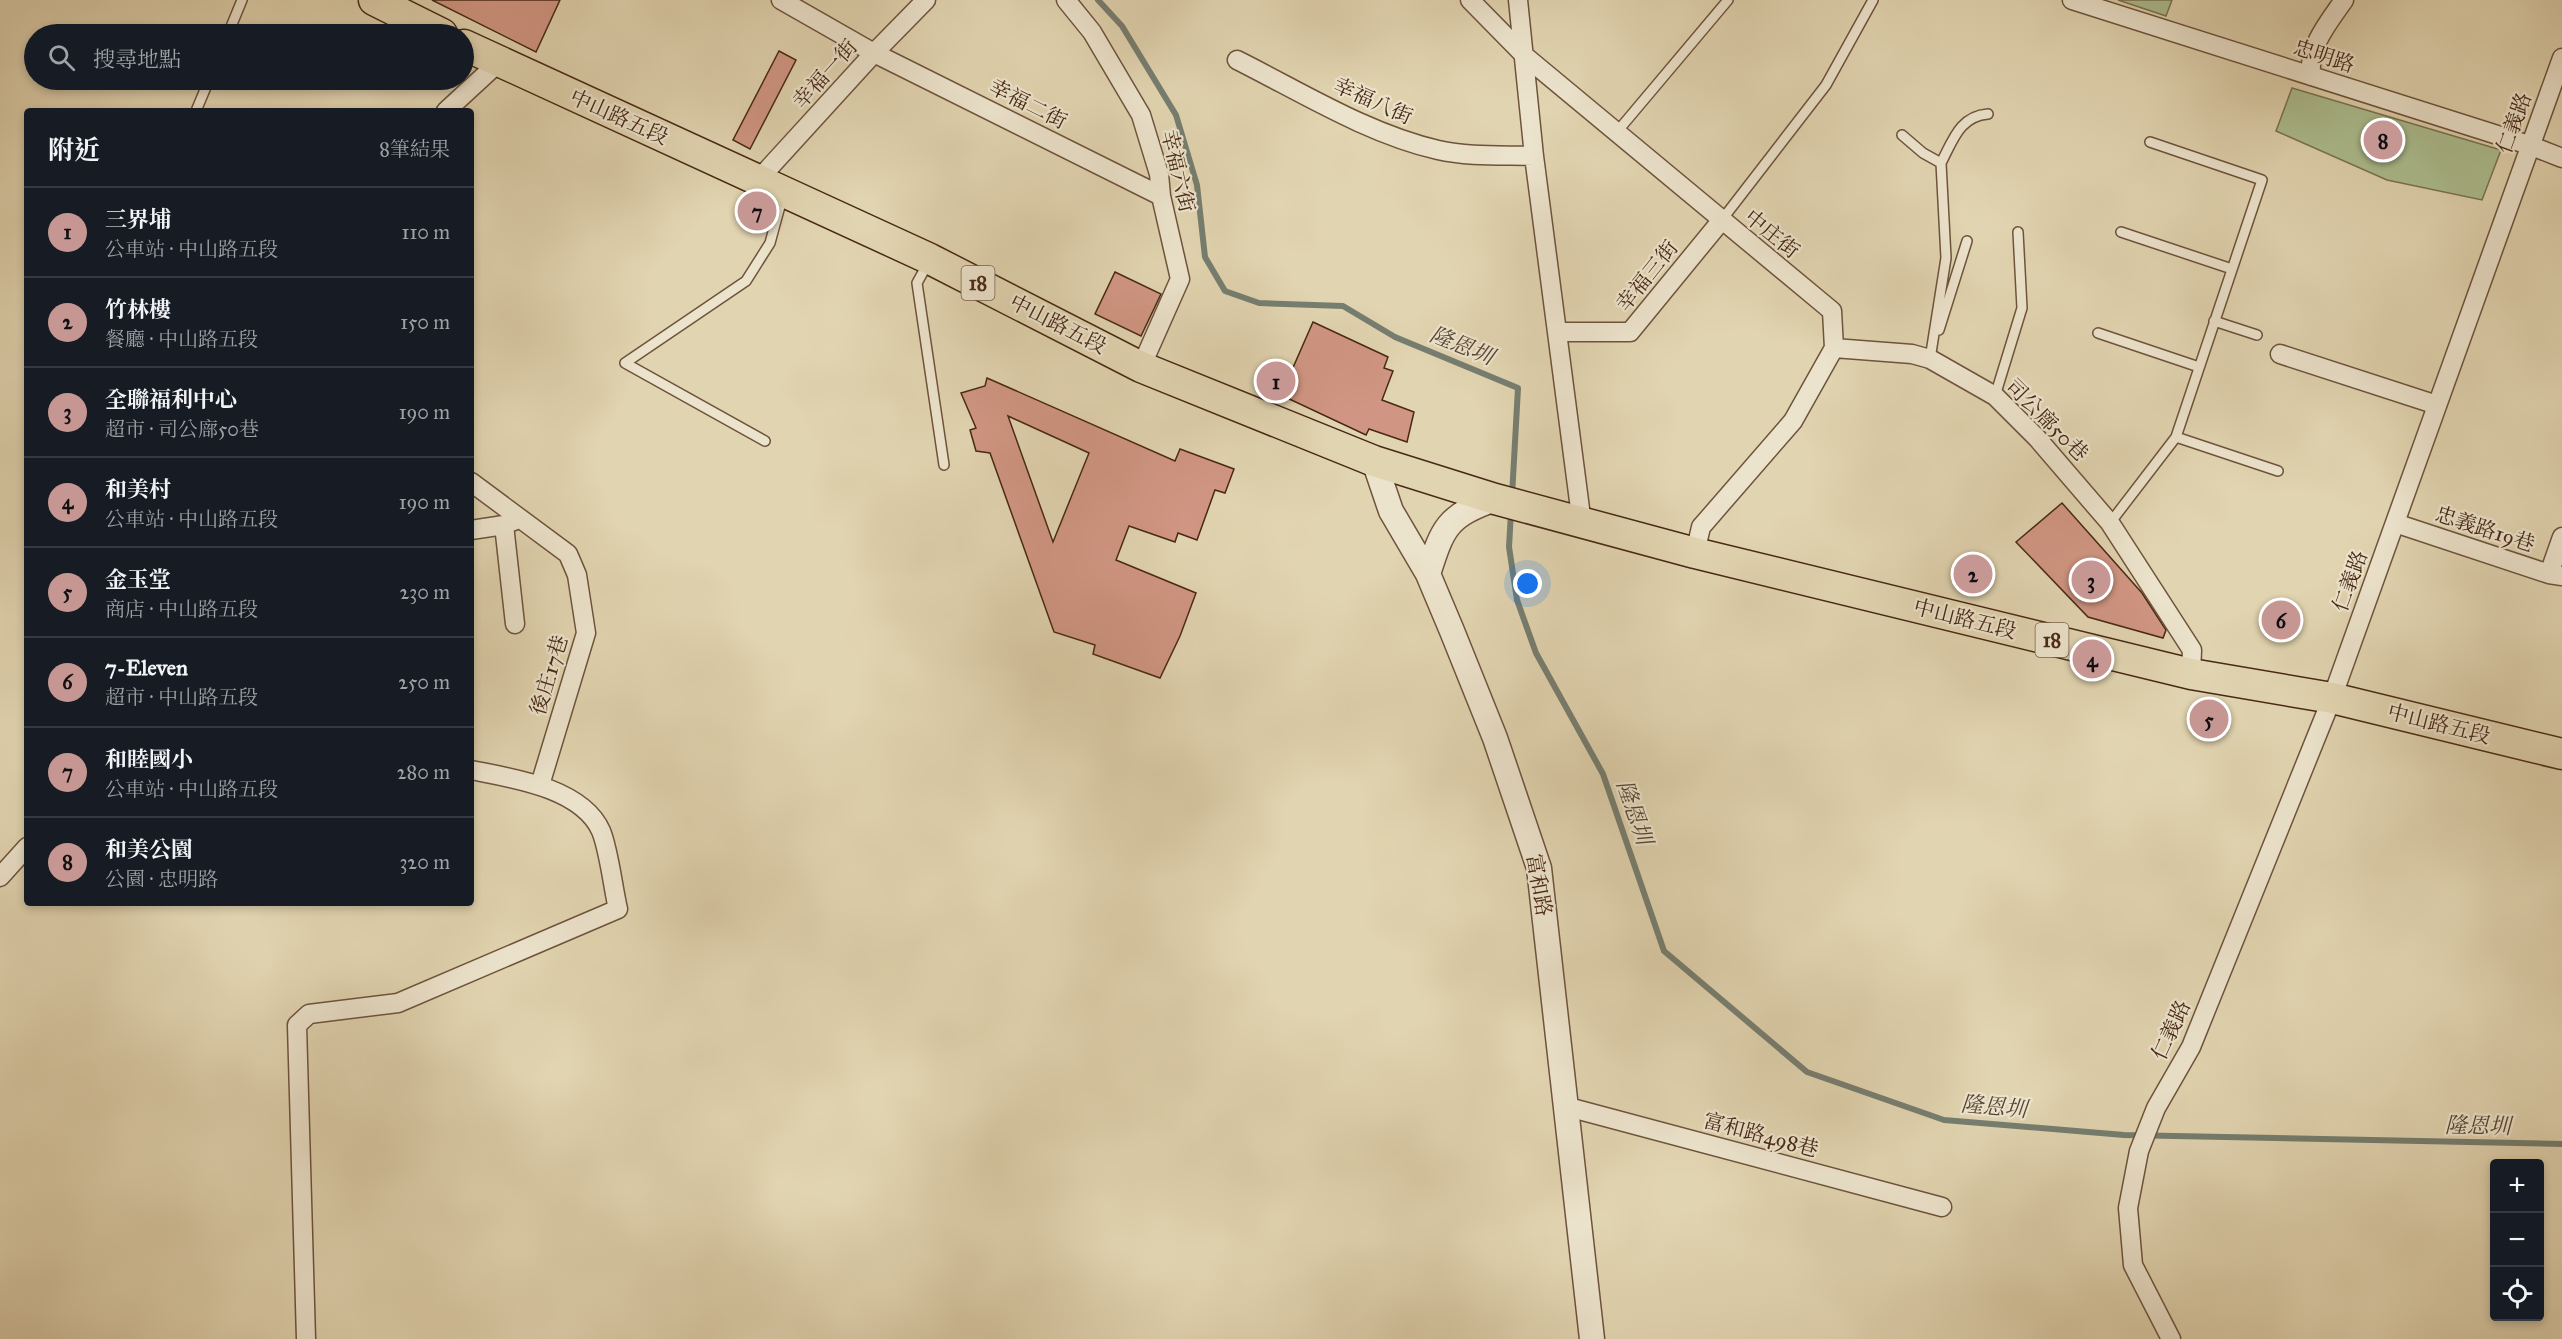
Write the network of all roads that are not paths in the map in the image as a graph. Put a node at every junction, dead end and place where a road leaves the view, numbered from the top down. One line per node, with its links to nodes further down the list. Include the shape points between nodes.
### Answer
1 (242, 0): 12 (lane)
2 (374, 0): 13 (main road)
3 (781, 0): 15 (street, 幸福二街)
4 (926, 0): 15 (street, 幸福一街)
5 (1066, 0): 35 (street, 幸福六街, via 1092,32 1141,115 1159,174)
6 (1470, 0): 16 (street, 中庄街)
7 (1518, 0): 16 (street)
8 (1728, 0): 27 (lane)
9 (1873, 0): 36 (lane, via 1826,85)
10 (2072, 0): 20 (street, 忠明路)
11 (2344, 0): 20 (street, via 2318,38 2309,62)
12 (232, 24)
13 (422, 24)
14 (474, 50): 19 (main road, 中山路五段 / 18)
15 (874, 53): 34 (street, 幸福一街); 35 (street, 幸福二街)
16 (1526, 57): 27 (street, 中庄街); 31 (street)
17 (2562, 58): 30 (street, 仁義路)
18 (1237, 60): 31 (street, 幸福八街, via 1391,137 1440,150)
19 (498, 63): 21 (street); 34 (main road, 中山路五段 / 18)
20 (2311, 76): 30 (street, 忠明路)
21 (474, 85)
22 (205, 90): 24 (lane)
23 (469, 90): 25 (street)
24 (197, 108)
25 (449, 108)
26 (1988, 114): 33 (lane, via 1976,115 1959,126)
27 (1616, 133): 36 (street, 中庄街)
28 (1902, 135): 33 (lane)
29 (2150, 142): 41 (lane, via 2262,180)
30 (2529, 145): 32 (street, 忠明路); 52 (street, 仁義路)
31 (1534, 156): 43 (street)
32 (2562, 158)
33 (1941, 163): 48 (lane, via 1946,258)
34 (772, 186): 40 (main road, 中山路五段 / 18); 54 (lane, via 770,243 746,281 625,363)
35 (1161, 196): 49 (street, 幸福六街, via 1180,279)
36 (1721, 221): 43 (street, 幸福三街, via 1630,332); 46 (street, 中庄街, via 1832,311)
37 (2018, 232): 51 (lane, via 2022,308)
38 (2121, 232): 41 (lane)
39 (1967, 241): 48 (lane)
40 (930, 259): 49 (main road, 中山路五段 / 18); 56 (lane, via 916,283)
41 (2232, 269): 42 (lane)
42 (2214, 321): 45 (lane); 50 (lane)
43 (1558, 332): 63 (street)
44 (2098, 333): 50 (lane)
45 (2257, 335)
46 (1834, 348): 48 (street, 司公廍50巷); 66 (street, via 1793,421 1701,527)
47 (2280, 354): 52 (street)
48 (1930, 359): 51 (street, 司公廍50巷)
49 (1141, 367): 55 (main road, 中山路五段 / 18)
50 (2199, 367): 53 (lane)
51 (1995, 396): 61 (street, 司公廍50巷)
52 (2437, 405): 62 (street, 仁義路)
53 (2176, 436): 57 (lane); 61 (lane)
54 (765, 441)
55 (1374, 461): 59 (main road, 中山路五段 / 18); 67 (street, 富和路, via 1391,511)
56 (944, 465)
57 (2278, 471)
58 (474, 485): 60 (street, 後庄17巷)
59 (1497, 500): 63 (main road, 中山路五段 / 18); 67 (street, via 1466,510 1448,527 1439,540)
60 (512, 521): 64 (street); 69 (street); 74 (street, 後庄17巷, via 568,554 577,575 586,633)
61 (2110, 523): 70 (street, 司公廍50巷, via 2192,650)
62 (2395, 523): 68 (street, 忠義路19巷); 71 (street, 仁義路)
63 (1582, 524): 66 (main road, 中山路五段 / 18)
64 (474, 529)
65 (2562, 537): 68 (street)
66 (1695, 553): 70 (main road, 中山路五段 / 18)
67 (1428, 574): 77 (street, 富和路, via 1495,738 1539,868)
68 (2555, 575)
69 (514, 624)
70 (2191, 675): 71 (main road, 中山路五段 / 18)
71 (2332, 698): 72 (main road, 中山路五段 / 18); 81 (street, 仁義路, via 2191,1047 2156,1108 2139,1151 2128,1208 2133,1265)
72 (2562, 754)
73 (474, 771): 74 (street)
74 (540, 785): 79 (street, via 584,808 601,831 618,909 398,1003 309,1014 297,1025)
75 (24, 850): 76 (street)
76 (0, 877)
77 (1568, 1107): 78 (street, 富和路498巷); 80 (street, 富和路)
78 (1942, 1207)
79 (306, 1339)
80 (1593, 1339)
81 (2171, 1339)

